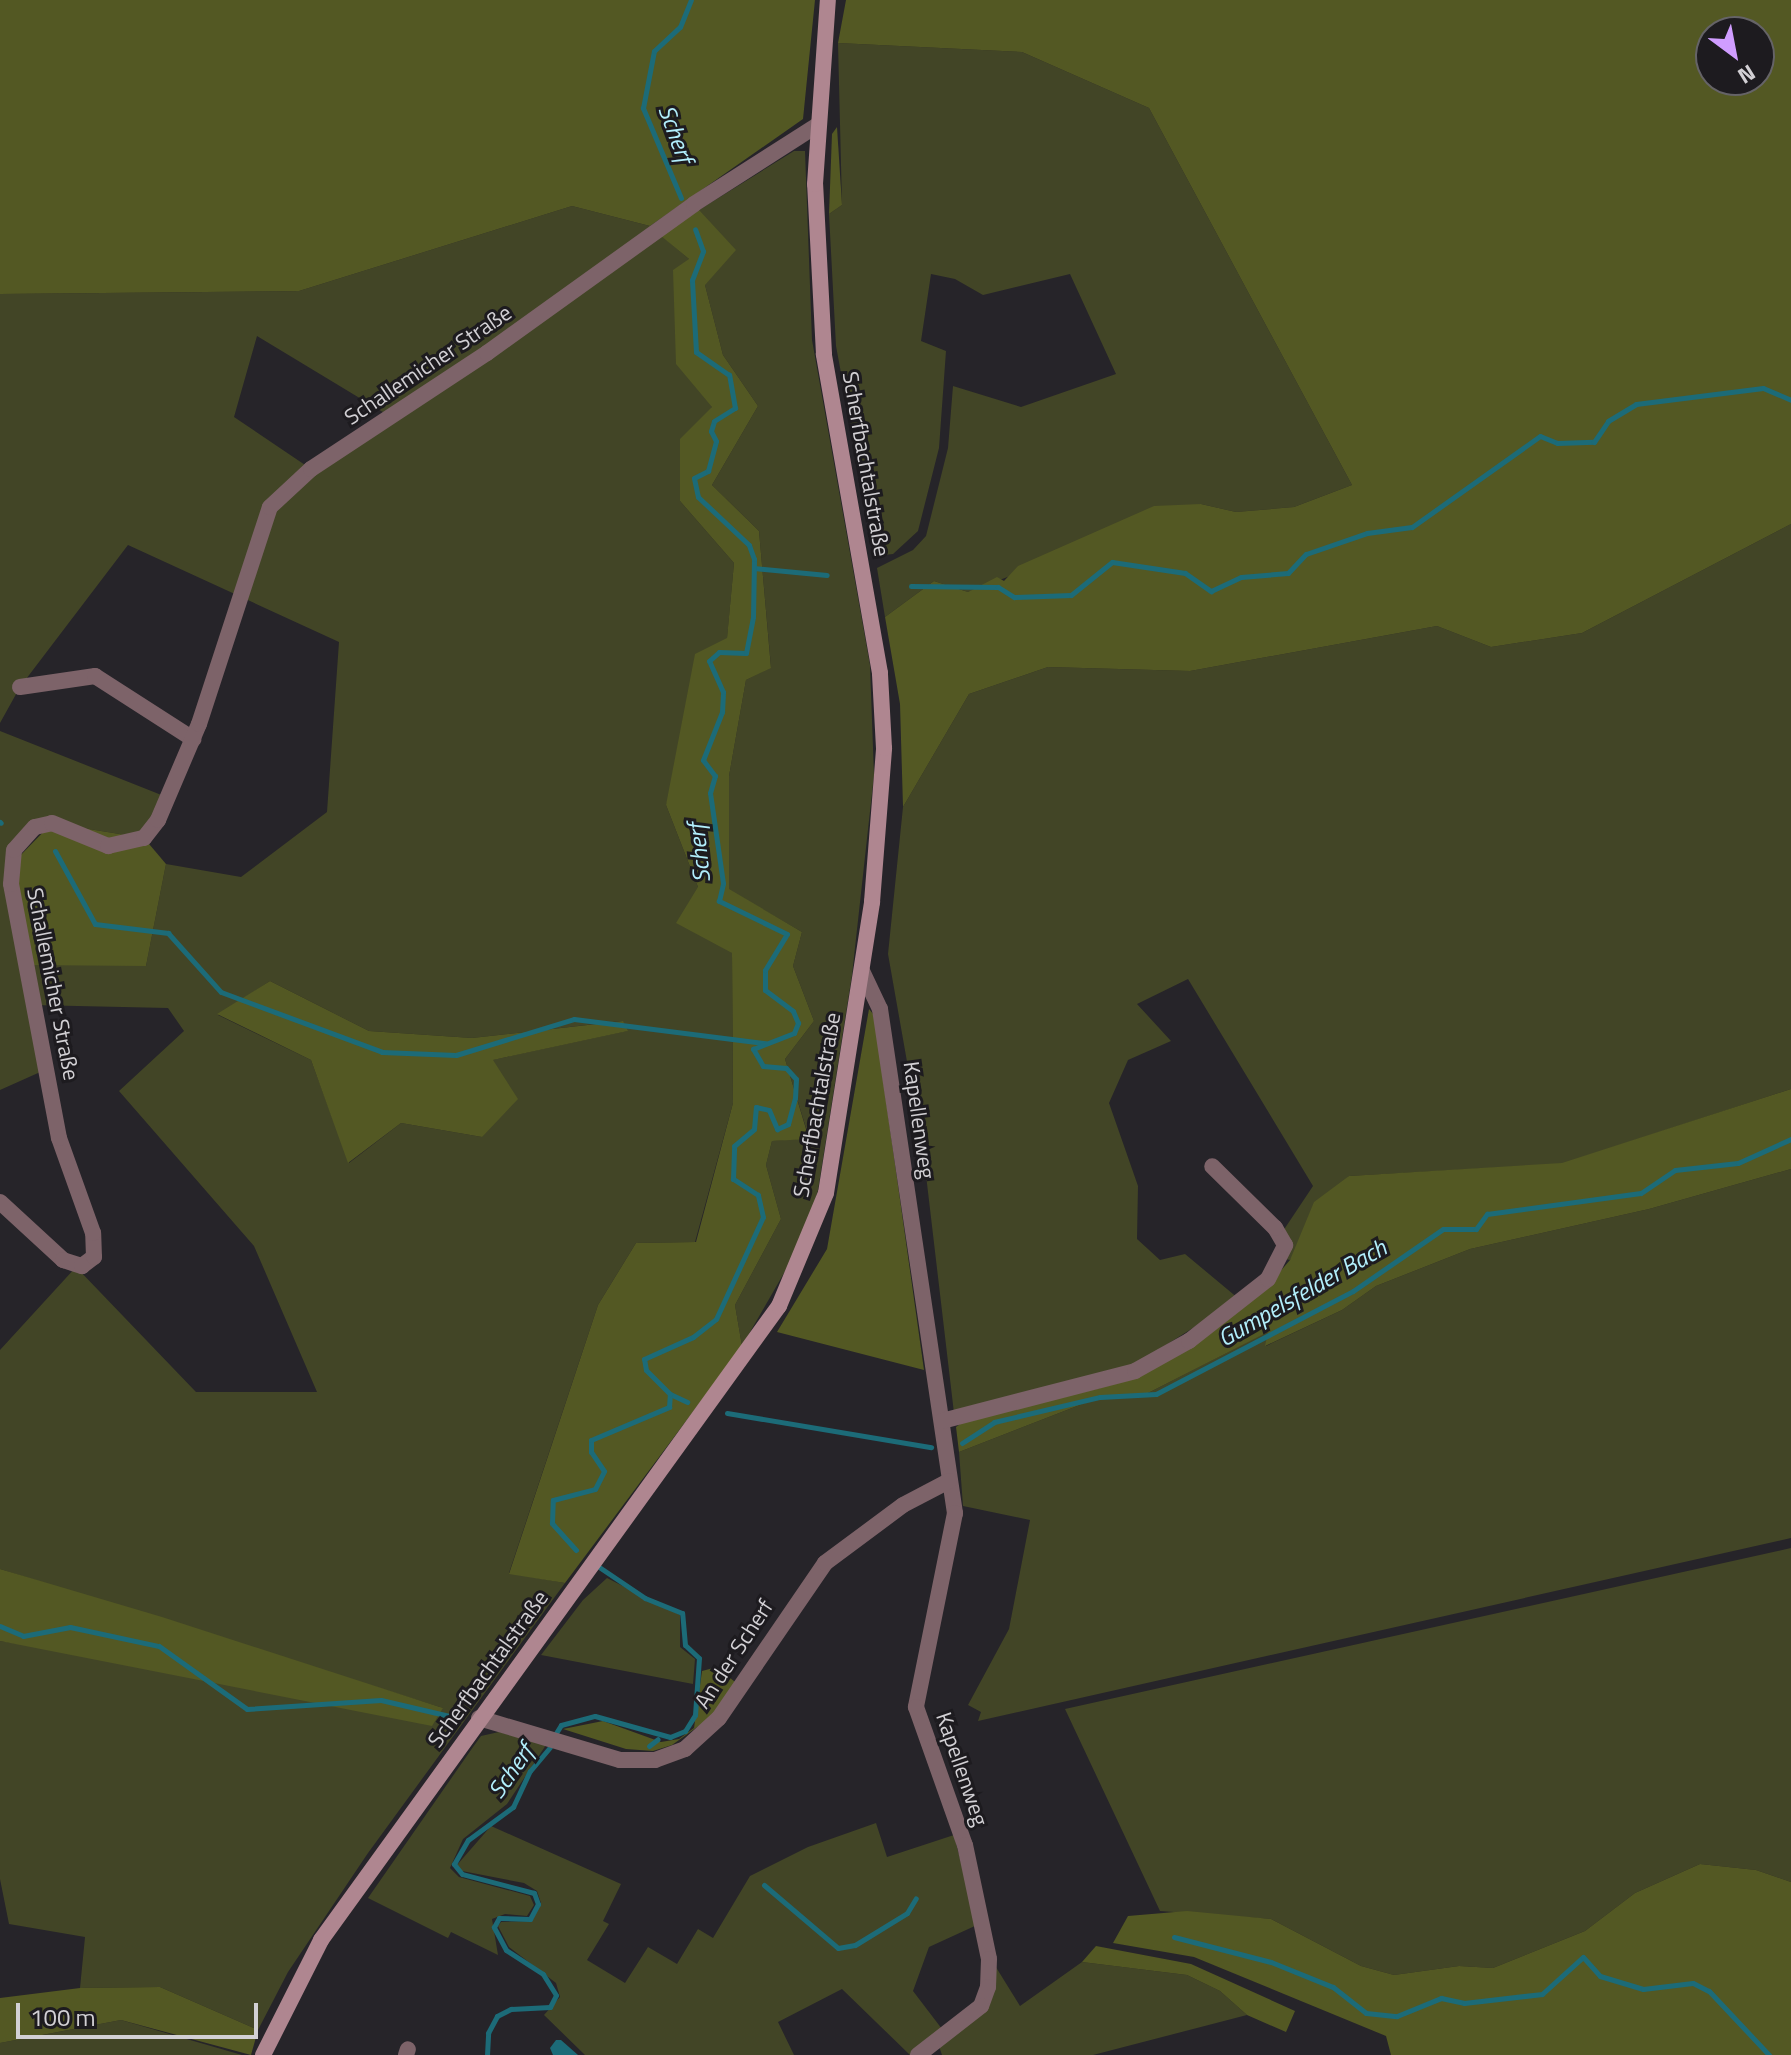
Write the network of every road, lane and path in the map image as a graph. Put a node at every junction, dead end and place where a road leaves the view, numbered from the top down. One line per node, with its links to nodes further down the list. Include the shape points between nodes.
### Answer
1 (828, 0): 2 (main road, Scherfbachtalstraße)
2 (816, 126): 4 (street, Schallemicher Straße, via 694,204 500,344 311,469 270,507); 5 (main road, Scherfbachtalstraße, via 824,354 884,706 880,825)
3 (20, 687): 4 (street, via 95,676)
4 (193, 739): 7 (street, Schallemicher Straße, via 169,798 144,838 108,846 52,823 35,827 14,850 11,884 59,1138 93,1233 94,1257 82,1266 63,1260)
5 (862, 971): 8 (street, Kapellenweg, via 880,1009); 10 (main road, Scherfbachtalstraße, via 826,1193 796,1273 734,1369)
6 (1212, 1166): 8 (street, via 1275,1228 1285,1245 1268,1279 1189,1341 1135,1371)
7 (0, 1202)
8 (942, 1421): 9 (street, Kapellenweg)
9 (949, 1481): 10 (street, An der Scherf, via 903,1505 825,1563 719,1718 685,1749 655,1760 620,1760); 12 (street, Kapellenweg, via 955,1513 951,1546 916,1707 965,1845 989,1959 988,1987 981,2006)
10 (479, 1718): 11 (main road, Scherfbachtalstraße, via 321,1940)
11 (263, 2055)
12 (918, 2055)

